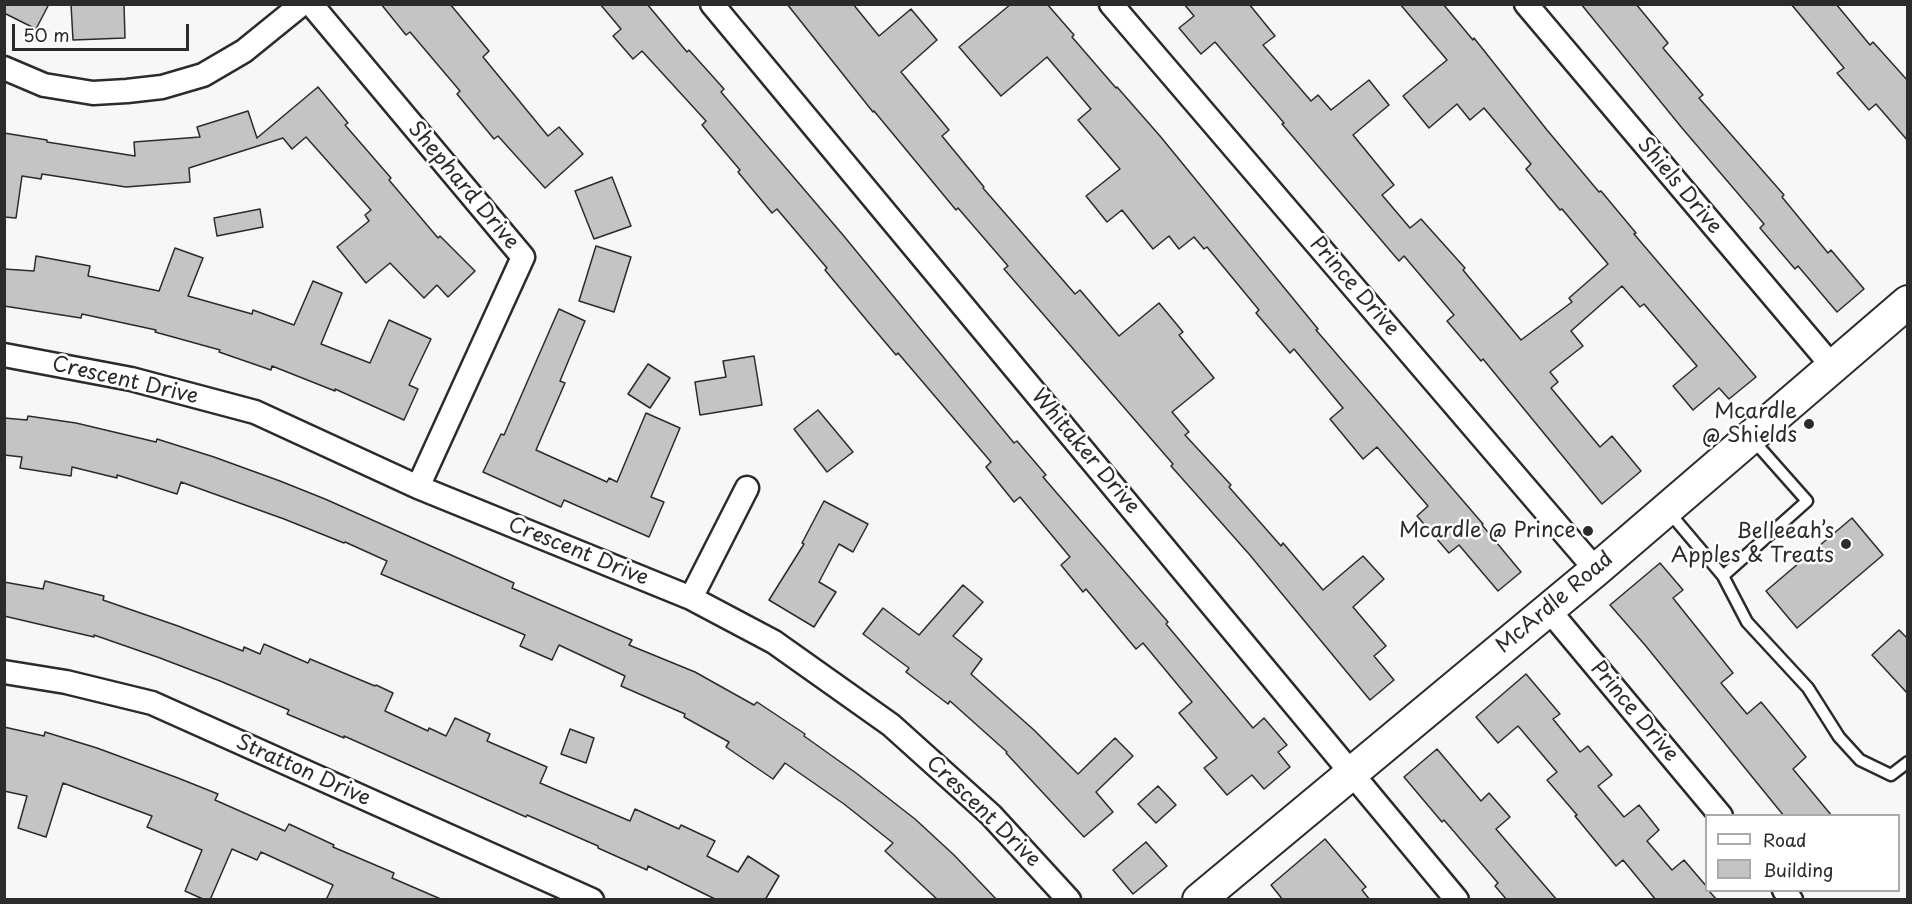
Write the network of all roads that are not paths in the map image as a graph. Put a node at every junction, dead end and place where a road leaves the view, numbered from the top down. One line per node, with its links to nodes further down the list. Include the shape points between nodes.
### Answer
1 (302, 4): 6 (street, via 244,51 202,75 162,87 93,93 44,85)
2 (311, 4): 11 (street, Shephard Drive, via 523,257)
3 (712, 4): 20 (street, Whitaker Drive)
4 (1111, 4): 14 (street, Prince Drive)
5 (1526, 4): 9 (street, Shiels Drive)
6 (4, 68)
7 (1908, 302): 9 (main road, McArdle Road)
8 (4, 355): 11 (street, Crescent Drive, via 131,379 255,412)
9 (1833, 367): 10 (main road, McArdle Road)
10 (1751, 437): 13 (main road, McArdle Road); 15 (lane, via 1807,501)
11 (418, 487): 16 (street, Crescent Drive)
12 (747, 488): 16 (street)
13 (1666, 510): 14 (main road, McArdle Road); 15 (lane)
14 (1596, 570): 17 (main road, McArdle Road)
15 (1723, 576): 19 (lane, via 1747,622 1808,688 1839,737 1860,760 1892,775)
16 (691, 598): 24 (street, Crescent Drive, via 774,642 891,725 991,815)
17 (1548, 609): 20 (main road, McArdle Road); 21 (street, Prince Drive)
18 (4, 672): 23 (street, Stratton Drive, via 152,703)
19 (1908, 762)
20 (1352, 772): 22 (main road, McArdle Road); 25 (street, Whitaker Drive)
21 (1719, 814)
22 (1213, 896)
23 (592, 900)
24 (1069, 900)
25 (1457, 900)

